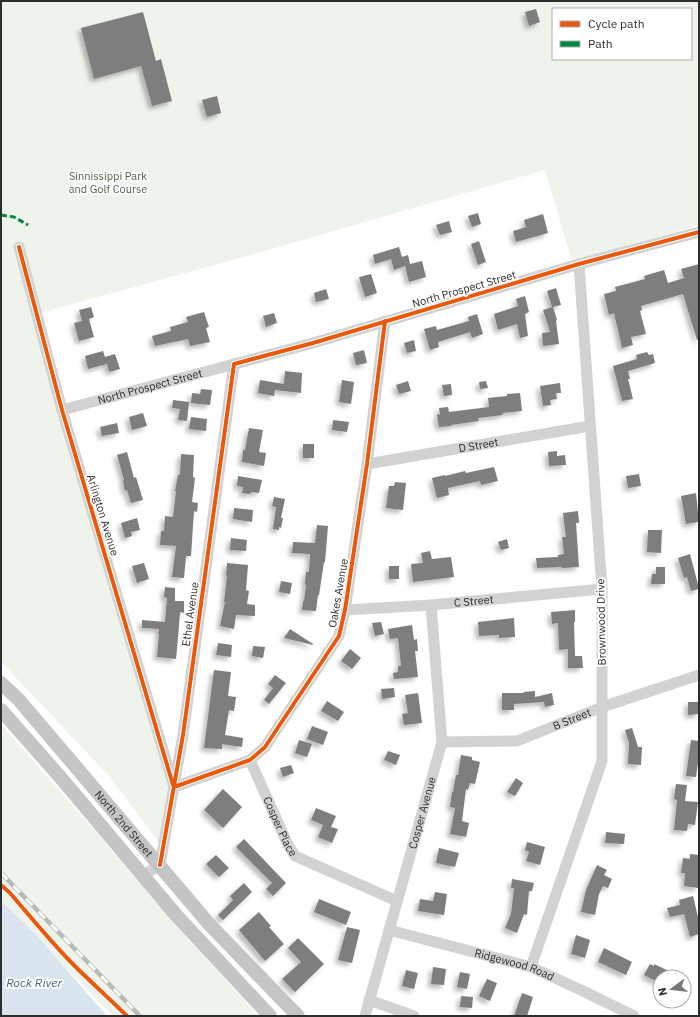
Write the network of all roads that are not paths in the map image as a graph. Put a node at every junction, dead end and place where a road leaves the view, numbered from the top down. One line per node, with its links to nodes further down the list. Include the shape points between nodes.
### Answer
1 (699, 232): 3 (street, North Prospect Street)
2 (19, 247): 6 (street, Arlington Avenue)
3 (579, 264): 4 (street, North Prospect Street); 7 (street, Brownwood Drive)
4 (386, 321): 5 (street, North Prospect Street); 8 (street, Oakes Avenue)
5 (234, 364): 6 (street, North Prospect Street); 18 (street, Ethel Avenue)
6 (62, 410): 18 (street, Arlington Avenue)
7 (590, 426): 8 (street, D Street); 9 (street, Brownwood Drive)
8 (367, 464): 11 (street, Oakes Avenue)
9 (602, 589): 10 (street, C Street); 14 (street, Brownwood Drive)
10 (431, 605): 11 (street, C Street); 16 (street, Cosper Avenue)
11 (345, 610): 17 (street, Oakes Avenue, via 339,636 265,747)
12 (699, 675): 14 (street, B Street)
13 (1, 683): 19 (main road, North 2nd Street, via 19,700)
14 (602, 707): 16 (street, B Street, via 517,742); 23 (street, Brownwood Drive, via 602,761)
15 (1, 710): 20 (main road, North 2nd Street)
16 (442, 742): 21 (street, Cosper Avenue)
17 (250, 760): 18 (street, Oakes Avenue); 21 (street, Cosper Place, via 288,845 296,856)
18 (174, 787): 19 (street, Ethel Avenue)
19 (160, 865): 20 (street); 26 (main road, North 2nd Street, via 209,924)
20 (142, 876): 25 (main road, North 2nd Street)
21 (397, 901): 22 (street, Cosper Avenue)
22 (389, 930): 23 (street, Ridgewood Road); 24 (street, Cosper Avenue)
23 (530, 967): 29 (street, Ridgewood Road)
24 (369, 1000): 27 (street, Cosper Avenue); 28 (street)
25 (270, 1016)
26 (298, 1016)
27 (365, 1016)
28 (414, 1016)
29 (634, 1016)

